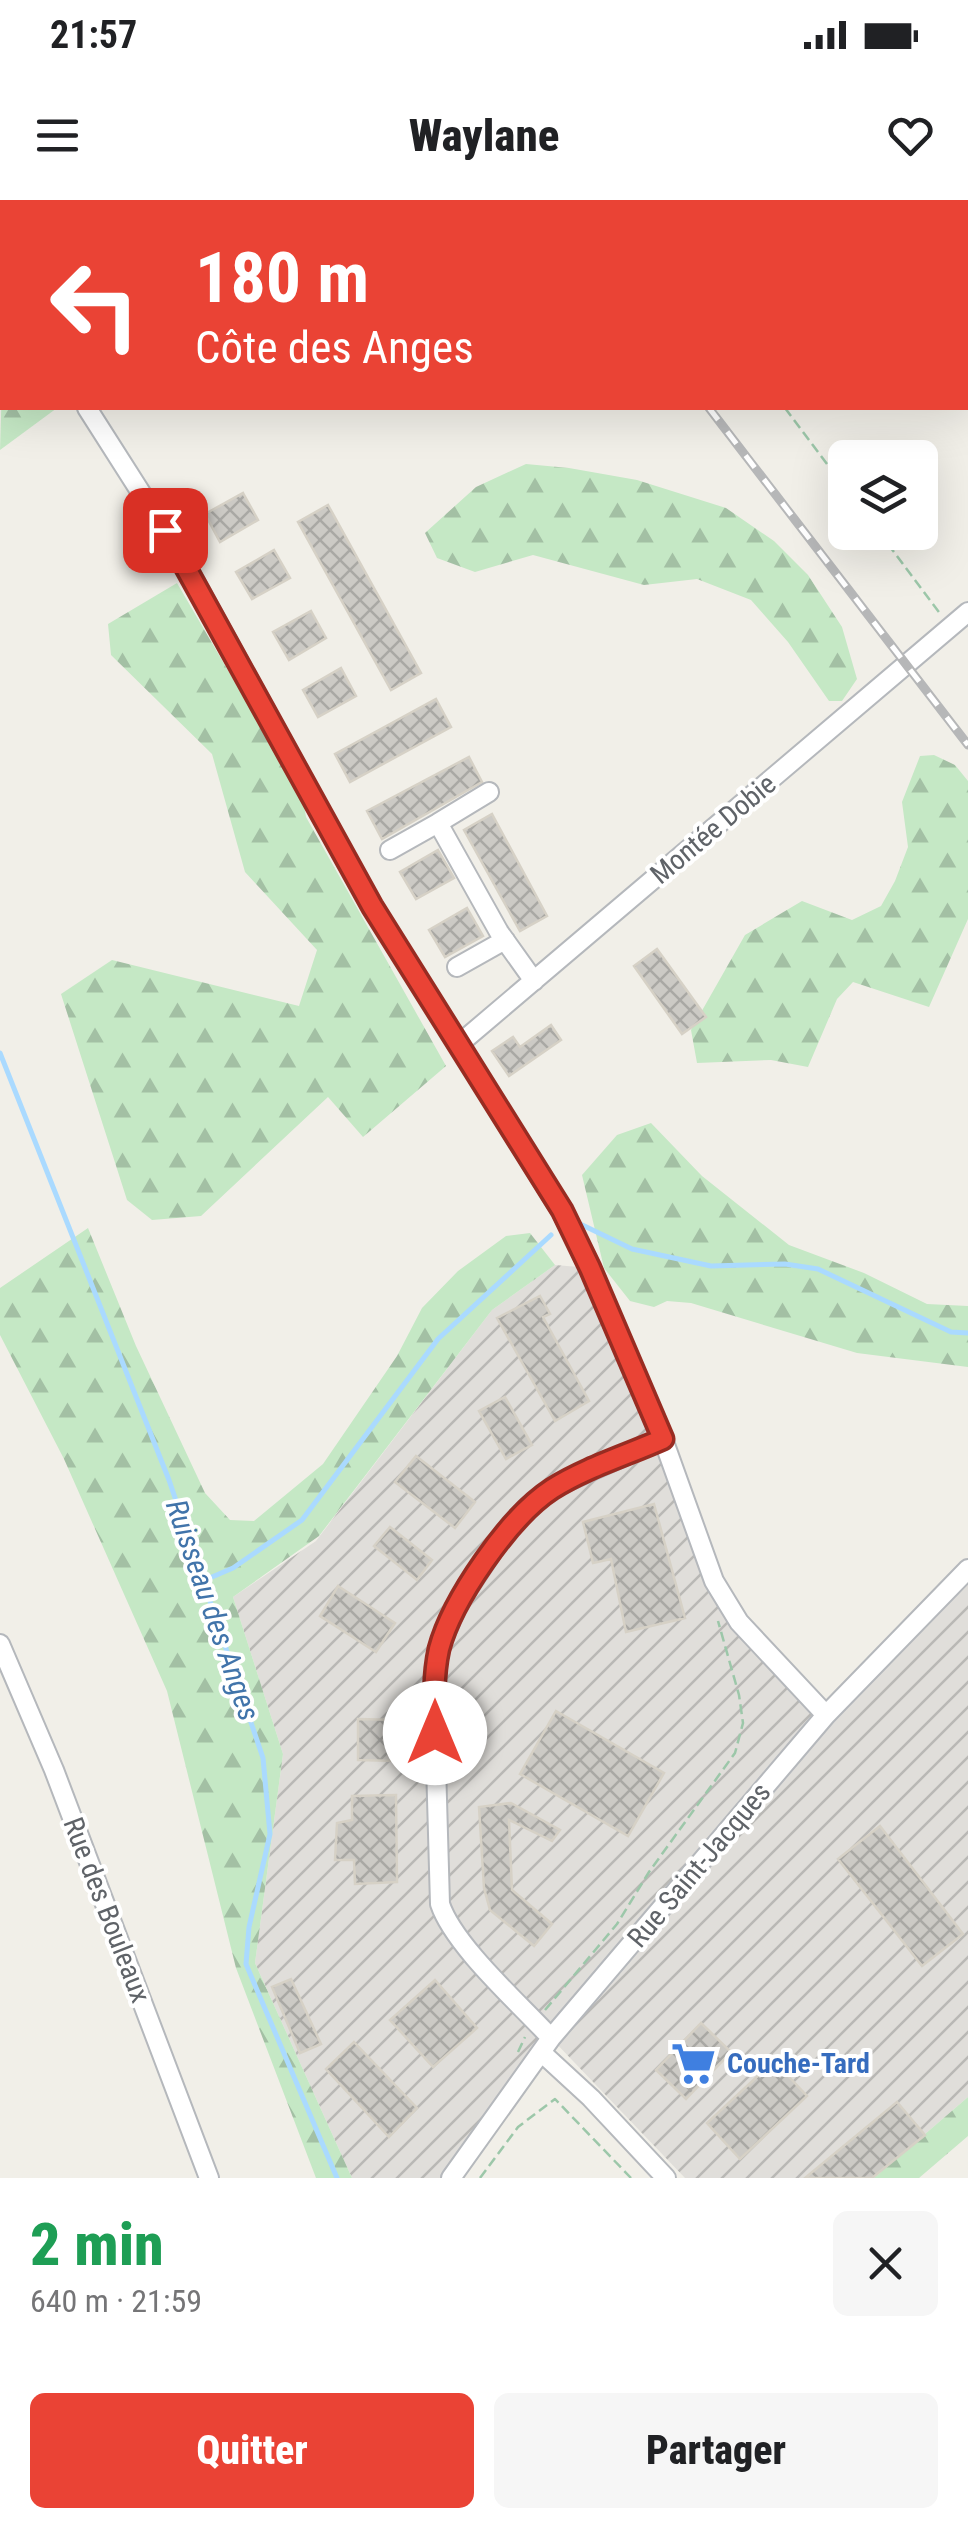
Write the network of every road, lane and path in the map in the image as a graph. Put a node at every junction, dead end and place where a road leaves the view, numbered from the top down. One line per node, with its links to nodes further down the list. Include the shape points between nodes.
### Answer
1 (88, 410): 13 (street, via 180,554 372,906)
2 (786, 410): 3 (path)
3 (828, 466)
4 (892, 550): 6 (path)
5 (968, 612): 6 (street, Montée Dobie)
6 (950, 628): 12 (street, Montée Dobie)
7 (489, 792): 8 (street)
8 (438, 823): 9 (street); 10 (street)
9 (390, 850)
10 (505, 940): 11 (street); 12 (street)
11 (457, 967)
12 (534, 980): 13 (street, Montée Dobie)
13 (458, 1045): 14 (street, via 577,1240)
14 (663, 1439): 18 (street, via 714,1581 739,1622); 19 (street, via 527,1506 458,1604 440,1649 434,1694 440,1904 462,1940)
15 (968, 1569): 18 (street, Rue Saint-Jacques)
16 (718, 1620): 19 (path, via 743,1723 735,1753 616,1924)
17 (0, 1644): 21 (street, Rue des Bouleaux)
18 (826, 1715): 20 (street, Rue Saint-Jacques)
19 (536, 2022): 20 (street); 20 (path, via 518,2054)
20 (541, 2051): 22 (street, Rue Saint-Jacques); 25 (street)
21 (209, 2178)
22 (451, 2178)
23 (480, 2178): 24 (path, via 518,2126 555,2099)
24 (631, 2178)
25 (666, 2178)

